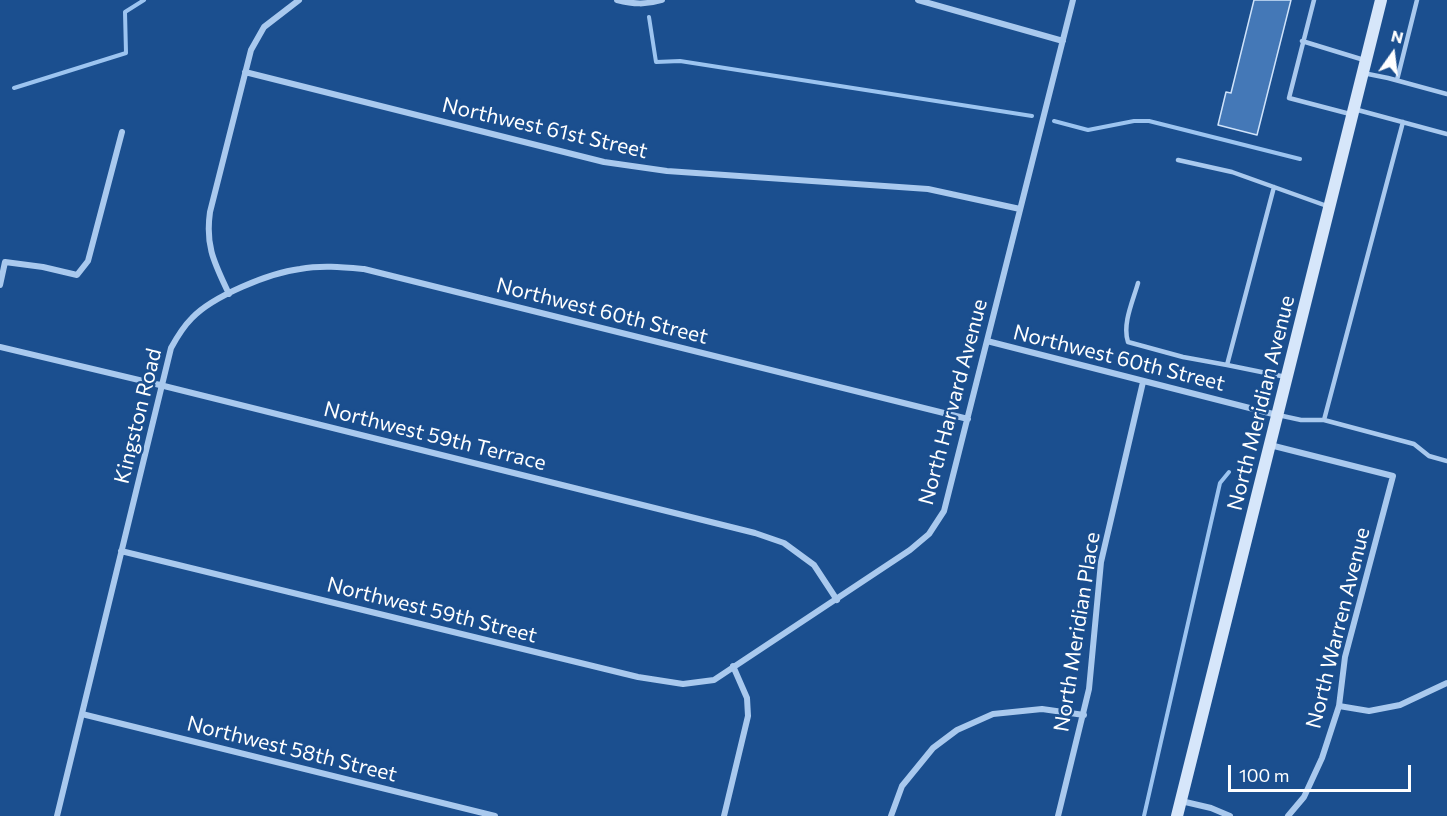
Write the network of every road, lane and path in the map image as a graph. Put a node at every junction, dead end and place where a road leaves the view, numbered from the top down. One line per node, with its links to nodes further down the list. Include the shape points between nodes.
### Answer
1 (299, 0): 12 (street, via 264,27 251,50)
2 (617, 0): 3 (street, via 639,4)
3 (662, 0)
4 (918, 0): 9 (street)
5 (1073, 0): 9 (street, North Harvard Avenue)
6 (1314, 0): 10 (lane)
7 (1381, 0): 11 (main road, North Meridian Avenue)
8 (1417, 0): 13 (lane)
9 (1063, 40): 22 (street, North Harvard Avenue)
10 (1302, 41): 11 (lane); 15 (lane, via 1289,98)
11 (1365, 67): 13 (lane); 15 (main road, North Meridian Avenue)
12 (245, 72): 22 (street, Northwest 61st Street, via 635,167 916,188); 25 (street, via 208,224 213,262)
13 (1397, 80): 14 (lane)
14 (1447, 94)
15 (1354, 112): 16 (lane); 21 (main road, North Meridian Avenue)
16 (1403, 122): 18 (lane); 34 (lane)
17 (122, 132): 24 (street, via 88,261 77,275 5,262)
18 (1447, 134)
19 (1178, 160): 20 (lane, via 1232,172)
20 (1274, 188): 21 (lane); 28 (lane)
21 (1330, 206): 29 (main road, North Meridian Avenue)
22 (1020, 209): 26 (street, North Harvard Avenue)
23 (1138, 283): 28 (lane, via 1127,320 1128,342)
24 (0, 285)
25 (229, 294): 31 (street, Kingston Road, via 203,309 181,332 171,348); 33 (street, Northwest 60th Street, via 270,276 299,269 364,269)
26 (987, 341): 30 (street, Northwest 60th Street); 33 (street, North Harvard Avenue)
27 (0, 347): 31 (street, Northwest 59th Terrace)
28 (1227, 364): 29 (lane)
29 (1287, 378): 32 (main road, North Meridian Avenue)
30 (1143, 382): 32 (street, Northwest 60th Street); 43 (street, North Meridian Place, via 1101,562)
31 (160, 385): 37 (street, Kingston Road); 38 (street, Northwest 59th Terrace, via 755,533 784,543 814,565)
32 (1278, 415): 34 (lane); 35 (main road, North Meridian Avenue)
33 (968, 419): 38 (street, North Harvard Avenue, via 944,511 933,528 921,543)
34 (1324, 420): 36 (lane, via 1414,444 1429,456)
35 (1270, 445): 41 (street, North Warren Avenue, via 1393,476 1345,657); 44 (main road, North Meridian Avenue)
36 (1447, 461)
37 (121, 551): 39 (street, Northwest 59th Street, via 638,678 683,684 714,680); 42 (street, Kingston Road)
38 (837, 600): 39 (street, North Harvard Avenue)
39 (733, 666): 47 (street, via 747,698 748,716)
40 (1447, 683): 41 (street, via 1400,705 1369,711)
41 (1338, 706): 52 (street, North Warren Avenue, via 1322,758 1304,797)
42 (82, 714): 45 (street, Kingston Road); 46 (street, Northwest 58th Street)
43 (1084, 715): 48 (street, via 1042,709 993,714 957,730 933,748 902,786); 49 (street, North Meridian Place)
44 (1181, 801): 50 (main road, North Meridian Avenue); 51 (street)
45 (57, 816)
46 (495, 816)
47 (724, 816)
48 (891, 816)
49 (1058, 816)
50 (1177, 816)
51 (1230, 816)
52 (1288, 816)

